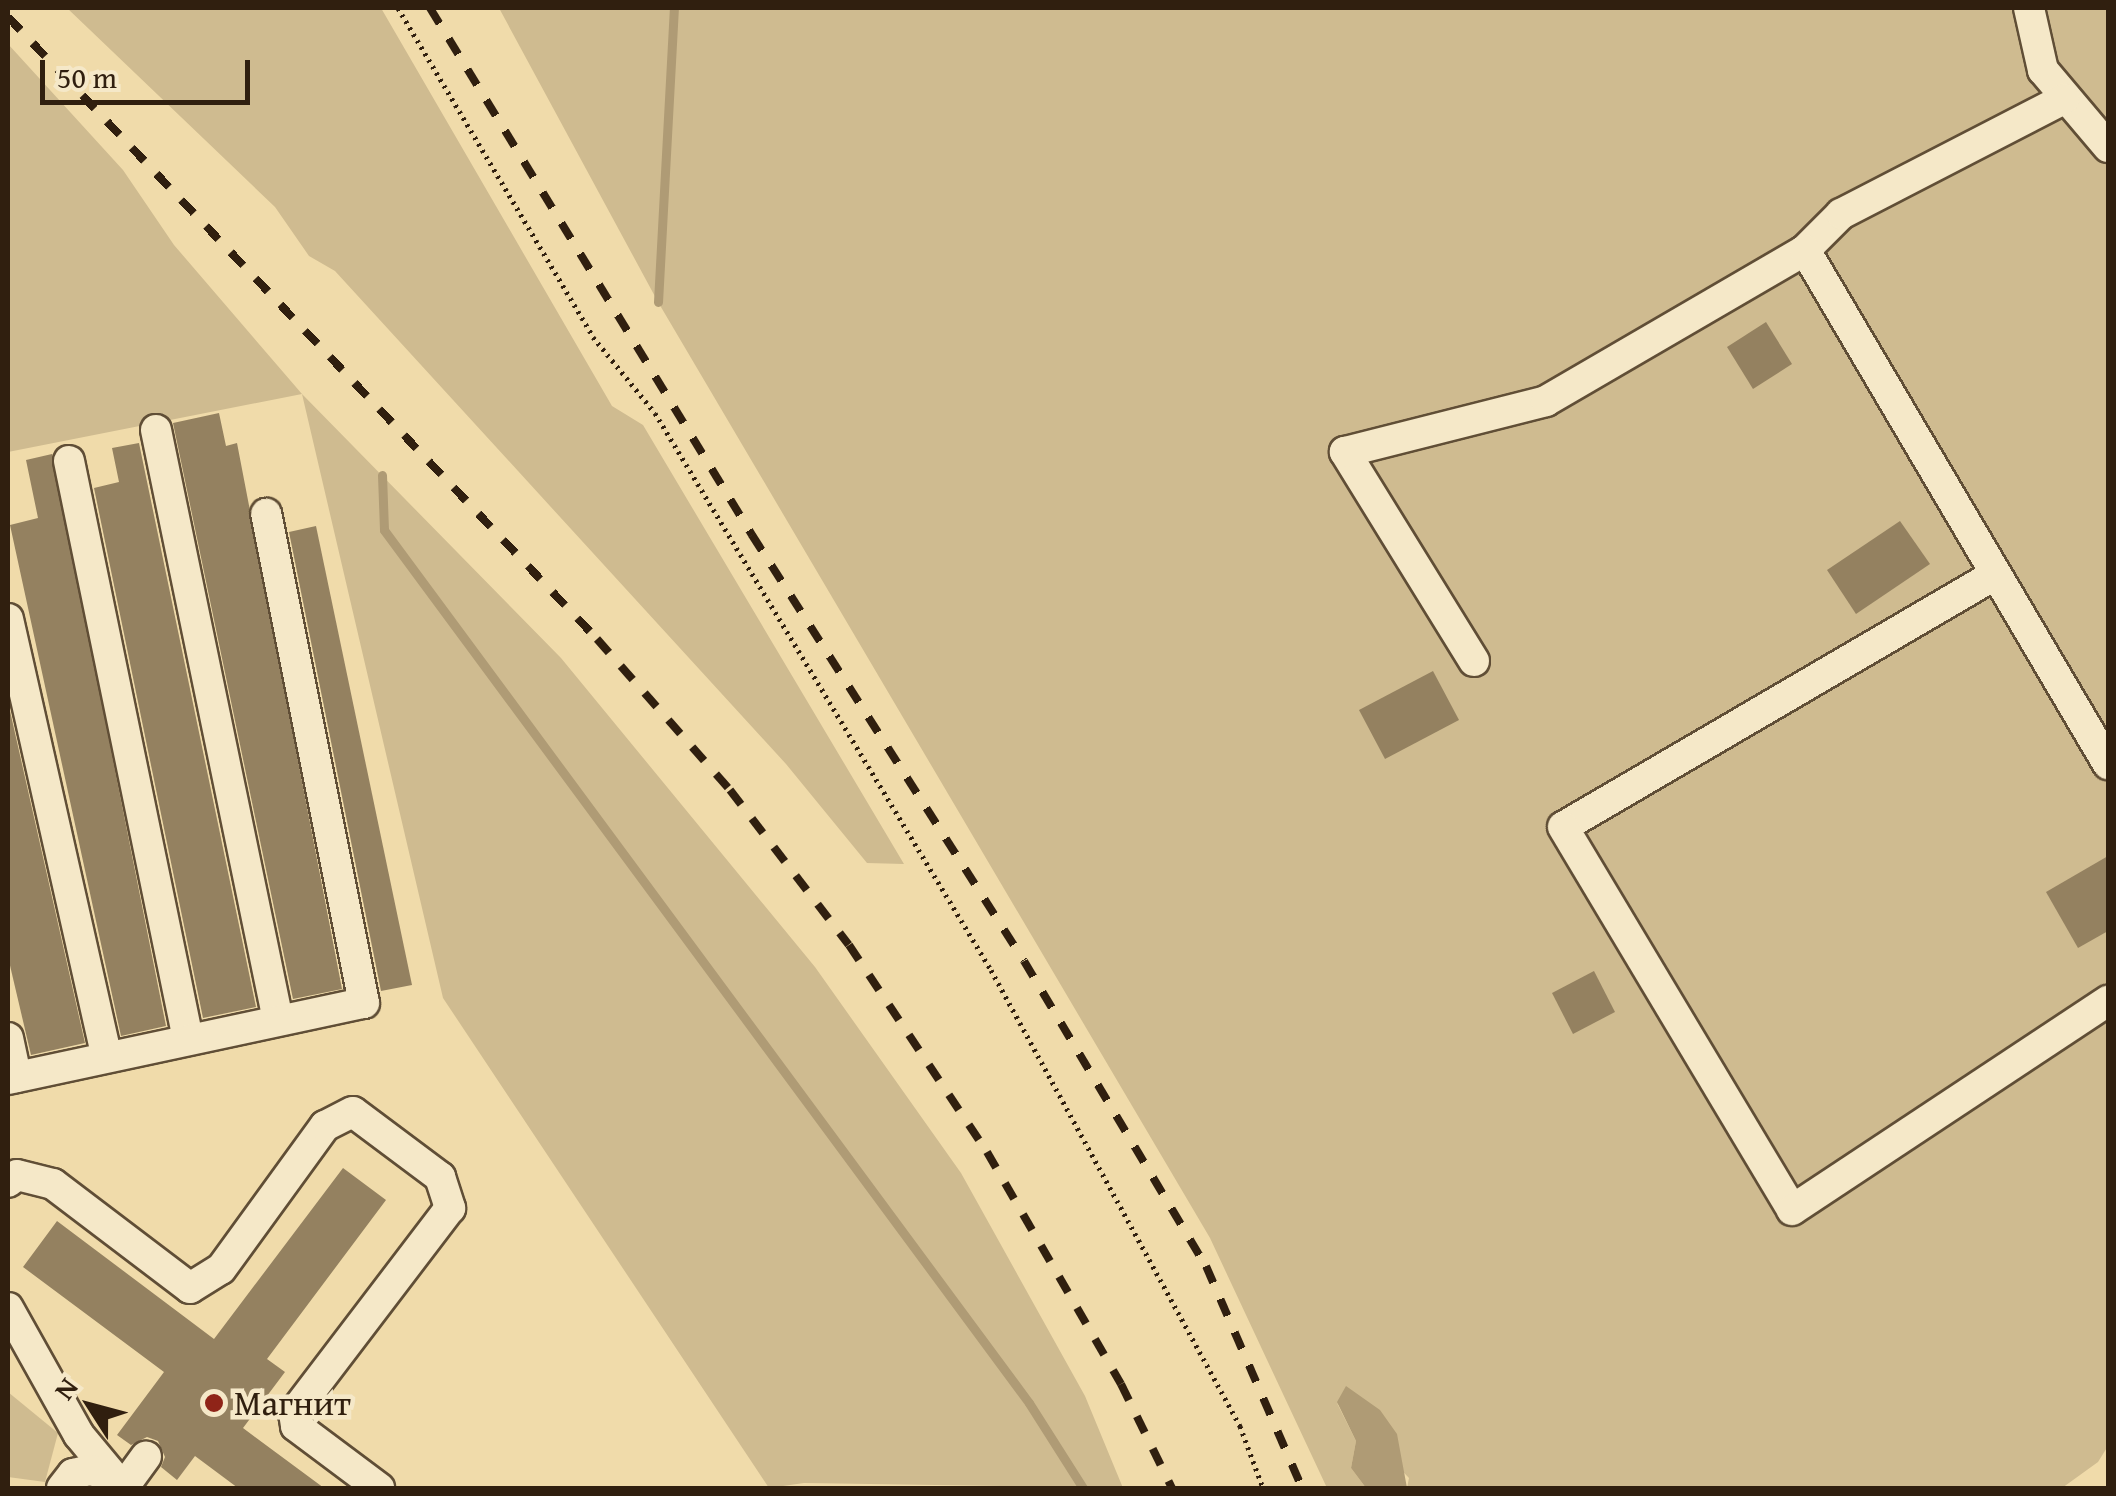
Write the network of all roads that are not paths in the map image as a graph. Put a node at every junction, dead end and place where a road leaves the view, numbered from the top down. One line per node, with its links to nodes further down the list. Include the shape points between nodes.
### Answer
1 (2029, 8): 2 (lane, via 2043,70)
2 (2064, 98): 3 (lane); 4 (lane, via 1840,214)
3 (2108, 147)
4 (1805, 250): 8 (lane); 10 (lane, via 1546,401 1345,452)
5 (156, 430): 13 (lane)
6 (69, 461): 15 (lane)
7 (266, 514): 13 (lane, via 366,996 358,1006)
8 (1996, 574): 11 (lane); 12 (lane, via 1563,827 1792,1210)
9 (8, 619): 16 (lane)
10 (1474, 661)
11 (2108, 764)
12 (2108, 1001)
13 (278, 1020): 15 (lane)
14 (8, 1038): 17 (lane)
15 (188, 1039): 16 (lane)
16 (107, 1057): 17 (lane)
17 (12, 1078)
18 (8, 1182): 23 (lane, via 17,1175 53,1184 190,1288 221,1268 326,1126 353,1112 440,1177 450,1208 294,1412 296,1426)
19 (8, 1308): 21 (lane, via 79,1435)
20 (146, 1456): 21 (lane)
21 (118, 1482): 22 (lane, via 90,1470 72,1474)
22 (62, 1488)
23 (379, 1488)

